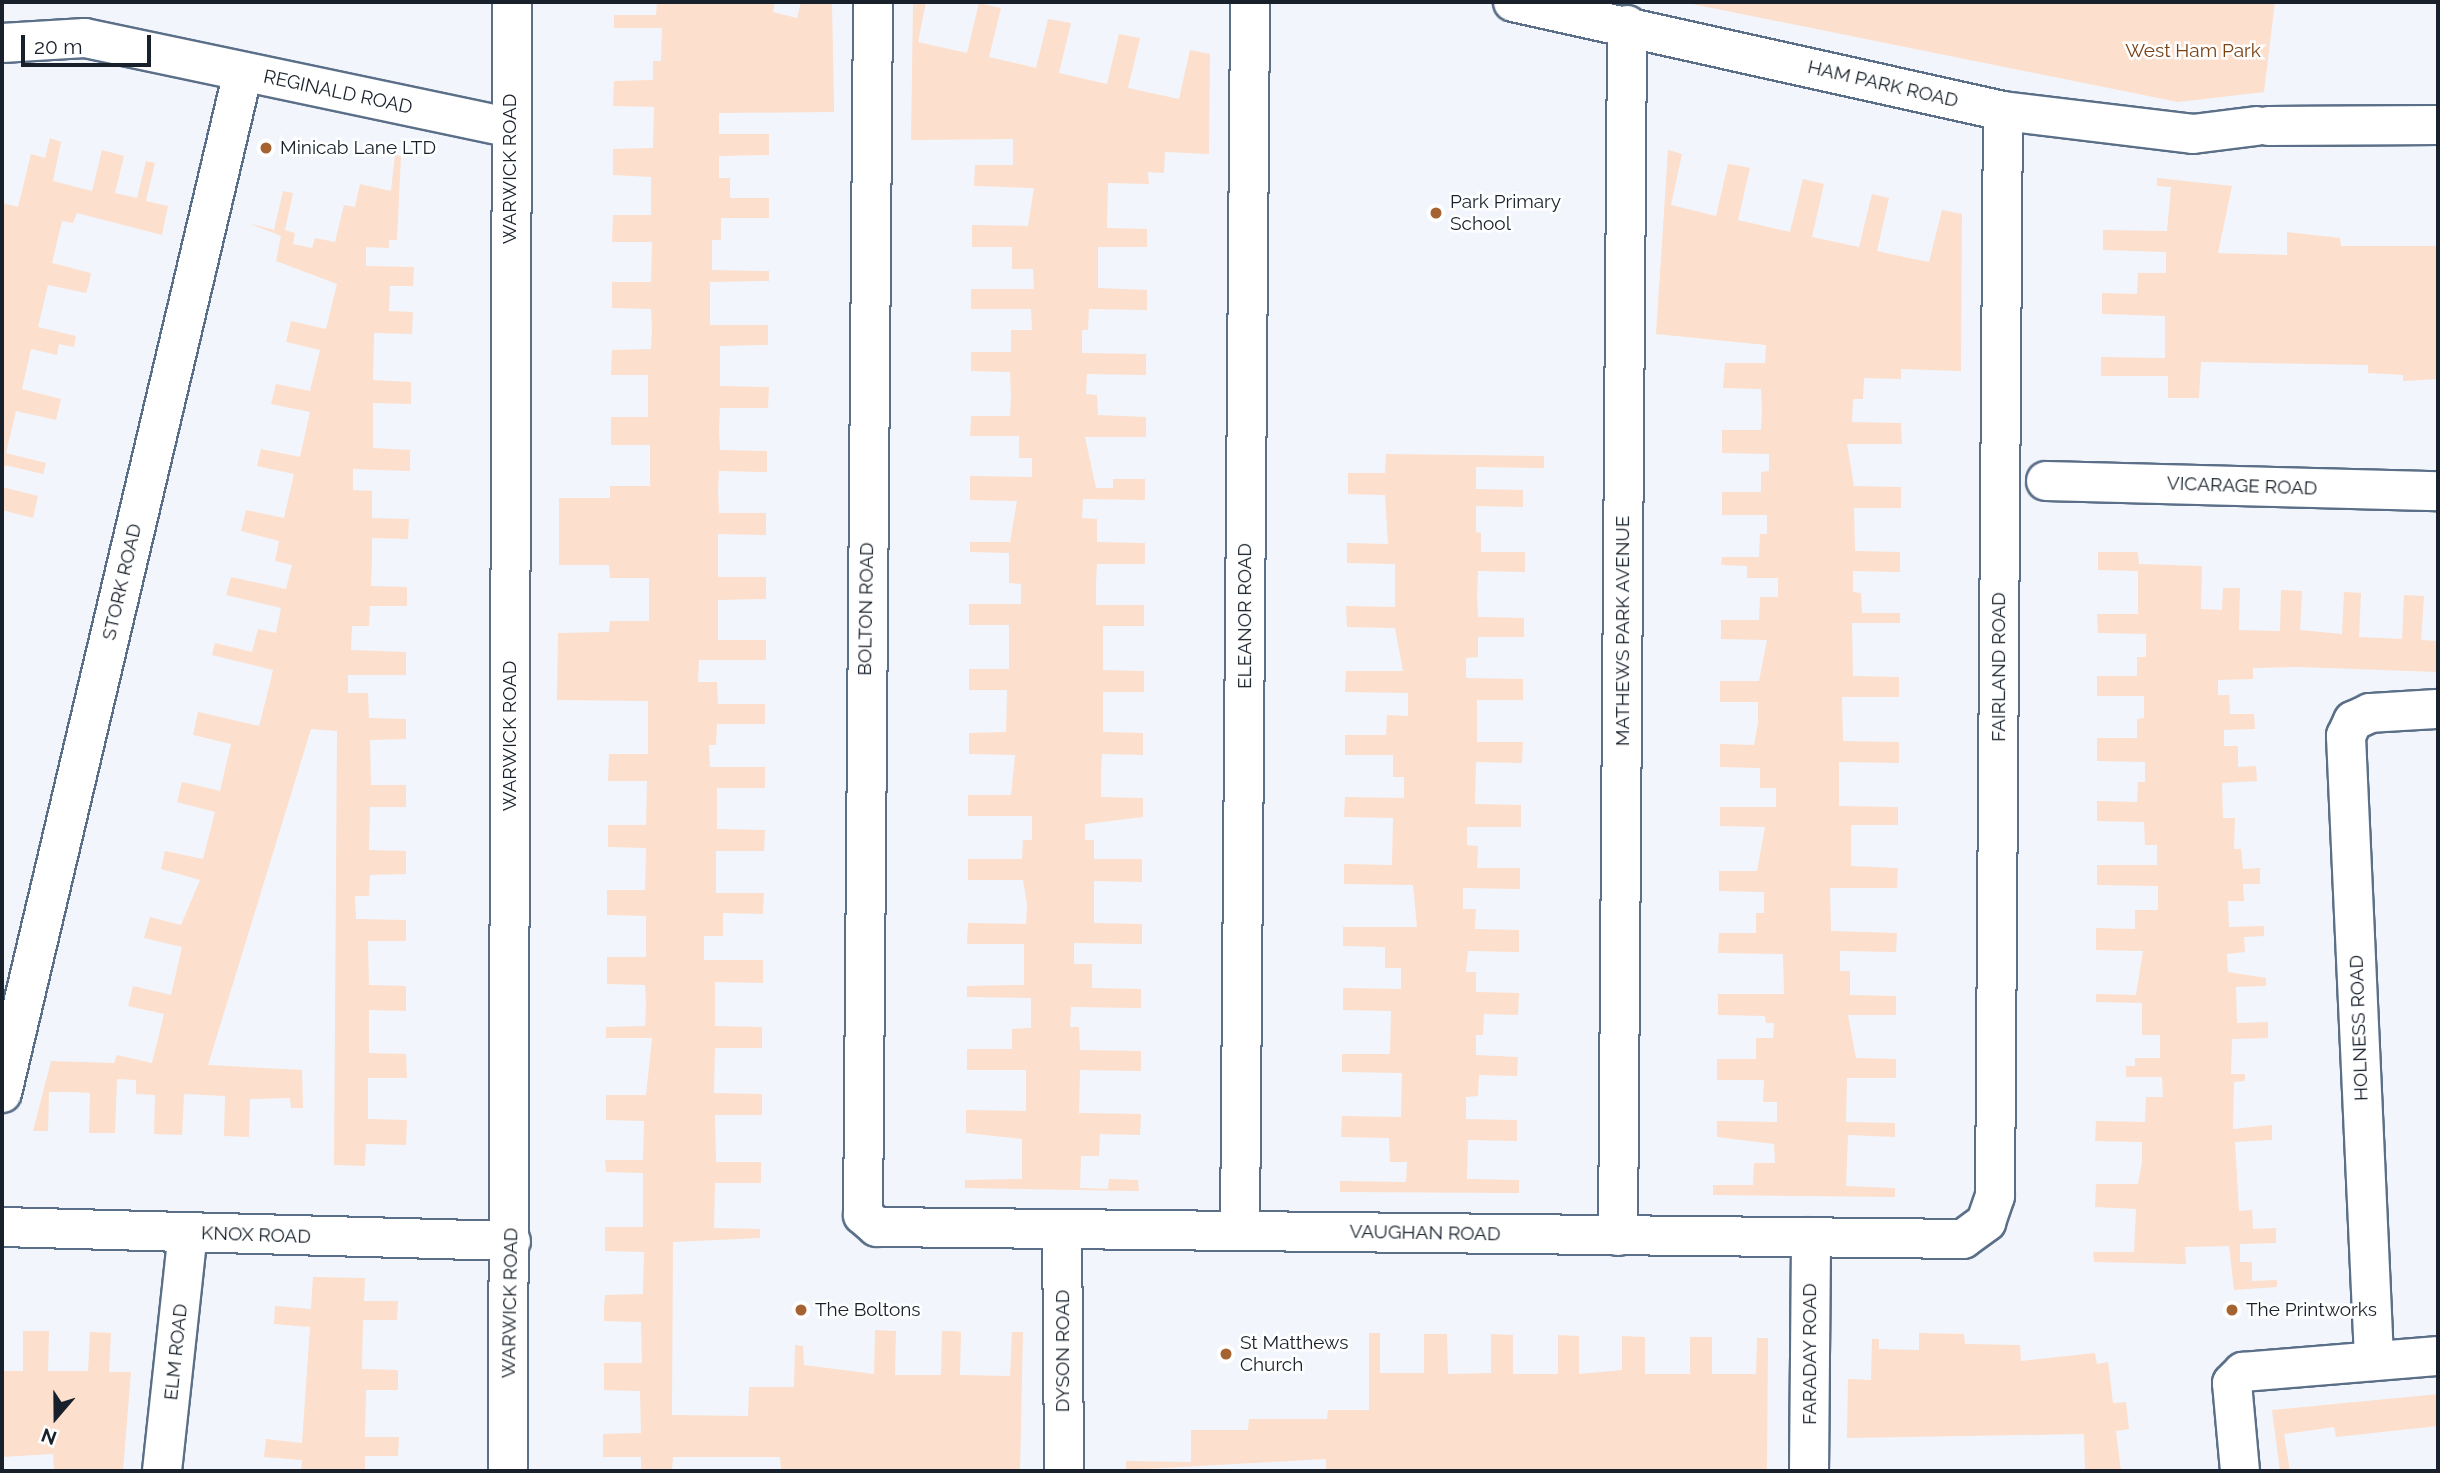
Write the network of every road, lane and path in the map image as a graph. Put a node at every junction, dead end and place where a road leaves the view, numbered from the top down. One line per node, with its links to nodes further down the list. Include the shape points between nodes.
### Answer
1 (512, 2): 10 (street, WARWICK ROAD)
2 (873, 2): 15 (street, BOLTON ROAD)
3 (1250, 2): 19 (street, ELEANOR ROAD)
4 (1513, 2): 5 (street, HAM PARK ROAD)
5 (1627, 25): 8 (street, HAM PARK ROAD); 21 (street, MATHEWS PARK AVENUE)
6 (2, 43): 7 (street, REGINALD ROAD, via 74,36)
7 (243, 72): 10 (street, REGINALD ROAD); 14 (street, STORK ROAD)
8 (2003, 111): 9 (street, HAM PARK ROAD, via 2193,134 2262,126); 16 (street, FAIRLAND ROAD, via 1995,1196)
9 (2438, 125)
10 (509, 127): 23 (street, WARWICK ROAD)
11 (2046, 481): 12 (street, VICARAGE ROAD)
12 (2438, 491)
13 (2438, 709): 25 (street, HOLNESS ROAD, via 2370,713 2353,721 2346,736)
14 (2, 1093)
15 (863, 1216): 18 (street, VAUGHAN ROAD, via 877,1227)
16 (1986, 1222): 22 (street, VAUGHAN ROAD, via 1963,1238)
17 (2, 1227): 20 (street, KNOX ROAD)
18 (1062, 1230): 19 (street, VAUGHAN ROAD); 28 (street, DYSON ROAD)
19 (1240, 1231): 21 (street, VAUGHAN ROAD)
20 (188, 1233): 23 (street, KNOX ROAD); 26 (street, ELM ROAD)
21 (1618, 1237): 22 (street, VAUGHAN ROAD)
22 (1811, 1237): 29 (street, FARADAY ROAD)
23 (511, 1241): 27 (street, WARWICK ROAD)
24 (2438, 1356): 25 (street)
25 (2374, 1358): 30 (street, via 2243,1372 2232,1382)
26 (162, 1471)
27 (508, 1471)
28 (1064, 1471)
29 (1810, 1471)
30 (2240, 1471)

